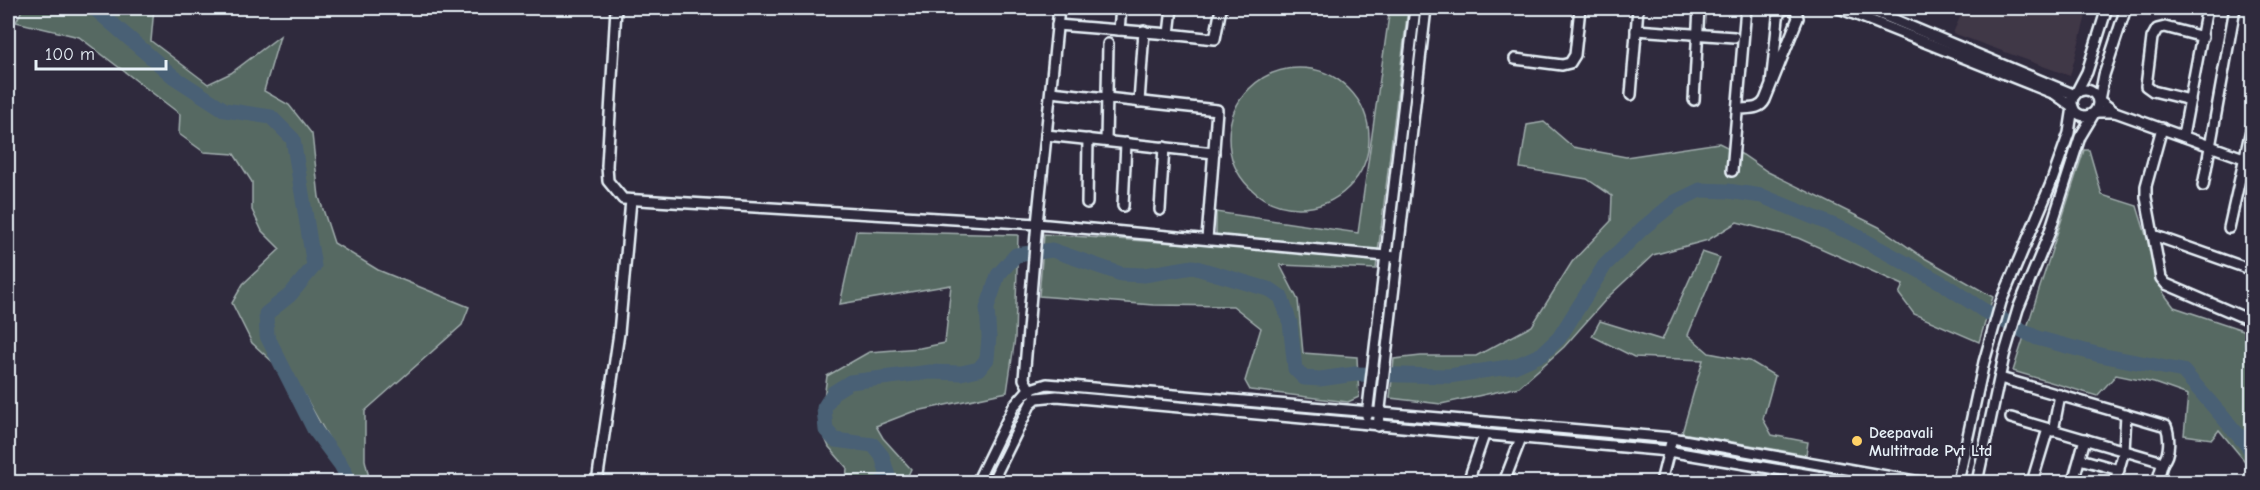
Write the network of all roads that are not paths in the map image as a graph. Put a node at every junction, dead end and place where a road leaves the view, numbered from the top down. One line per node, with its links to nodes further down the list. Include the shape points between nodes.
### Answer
1 (616, 8): 56 (street, via 608,181 623,199)
2 (1059, 8): 20 (street)
3 (1120, 8): 21 (street)
4 (1173, 8): 24 (street)
5 (1221, 8): 24 (street, via 1215,39)
6 (1415, 8): 64 (street)
7 (1426, 8): 65 (street)
8 (1580, 8): 29 (street, via 1575,56 1570,63)
9 (1638, 8): 22 (street)
10 (1699, 8): 25 (street)
11 (1746, 8): 40 (street)
12 (1839, 8): 19 (street)
13 (1866, 8): 19 (street)
14 (1895, 8): 19 (street)
15 (2107, 8): 33 (street, via 2087,72)
16 (2126, 8): 36 (street)
17 (2207, 8): 27 (street)
18 (2235, 8): 50 (street)
19 (1890, 23): 33 (street); 39 (street, via 2055,94)
20 (1057, 25): 21 (street); 31 (street)
21 (1119, 30): 23 (street)
22 (1636, 30): 25 (street); 32 (street)
23 (1144, 32): 24 (street); 38 (street)
24 (1169, 34)
25 (1697, 35): 26 (street); 35 (street)
26 (1734, 37)
27 (2203, 37): 37 (street); 37 (street, via 2165,27 2157,29 2152,38 2146,86)
28 (1108, 44): 34 (street)
29 (1515, 59)
30 (1771, 86): 30 (street, via 1798,18 1796,10 1789,8 1783,9 1778,18); 40 (street, via 1762,105)
31 (1051, 92): 34 (street); 45 (street)
32 (1631, 95)
33 (2074, 95): 36 (street, via 2090,90); 39 (street)
34 (1106, 98): 38 (street); 48 (street)
35 (1694, 100)
36 (2099, 100): 41 (street); 42 (street)
37 (2190, 100): 46 (street)
38 (1139, 102): 52 (street, via 1217,110)
39 (2073, 107): 41 (street, via 2086,116); 96 (street, via 2050,186 2001,302)
40 (1739, 109): 54 (street)
41 (2095, 112): 42 (street); 68 (street, via 2080,137 2049,234 2018,309)
42 (2115, 112): 44 (street)
43 (2253, 125): 53 (street)
44 (2162, 129): 46 (street); 62 (street, via 2146,186)
45 (1046, 135): 47 (street); 60 (street)
46 (2183, 136): 50 (street)
47 (1088, 139): 48 (street); 57 (street)
48 (1106, 141): 49 (street)
49 (1126, 143): 51 (street); 58 (street)
50 (2210, 146): 53 (street); 55 (street)
51 (1164, 147): 52 (street); 59 (street)
52 (1214, 153): 63 (street)
53 (2249, 159): 61 (street)
54 (1732, 171)
55 (2203, 186)
56 (631, 200): 60 (street); 88 (street, via 620,333)
57 (1087, 203)
58 (1123, 206)
59 (1160, 210)
60 (1037, 224): 63 (street); 69 (street, via 1024,379)
61 (2229, 228)
62 (2153, 235): 66 (street); 67 (street, via 2161,278 2166,284)
63 (1207, 239): 64 (street)
64 (1386, 256): 65 (street); 72 (street)
65 (1396, 256): 73 (street)
66 (2253, 270)
67 (2253, 321)
68 (2000, 378): 70 (street); 97 (street)
69 (1028, 390): 71 (street); 72 (street, via 1047,384); 89 (street, via 1014,406)
70 (2060, 395): 74 (street); 78 (street)
71 (1037, 398): 76 (street, via 1057,396); 90 (street, via 1026,411)
72 (1367, 411): 73 (street); 76 (street)
73 (1379, 412): 77 (street); 81 (street)
74 (2126, 414): 84 (street); 86 (street, via 2166,426 2169,436)
75 (2011, 418): 78 (street)
76 (1366, 424): 77 (street)
77 (1378, 426): 79 (street)
78 (2050, 430): 82 (street); 98 (street)
79 (1484, 435): 80 (street); 91 (street)
80 (1521, 438): 83 (street); 92 (street)
81 (1672, 438): 83 (street); 95 (street)
82 (2085, 440): 84 (street); 85 (street)
83 (1668, 451): 93 (street); 94 (street)
84 (2124, 451): 86 (street); 87 (street)
85 (2080, 459): 87 (street); 99 (street)
86 (2163, 462): 101 (street)
87 (2119, 470): 100 (street)
88 (597, 483)
89 (977, 483)
90 (992, 483)
91 (1468, 483)
92 (1504, 483)
93 (1661, 483)
94 (1852, 483)
95 (1920, 483)
96 (1958, 483)
97 (1977, 483)
98 (2032, 483)
99 (2073, 483)
100 (2115, 483)
101 (2157, 483)

